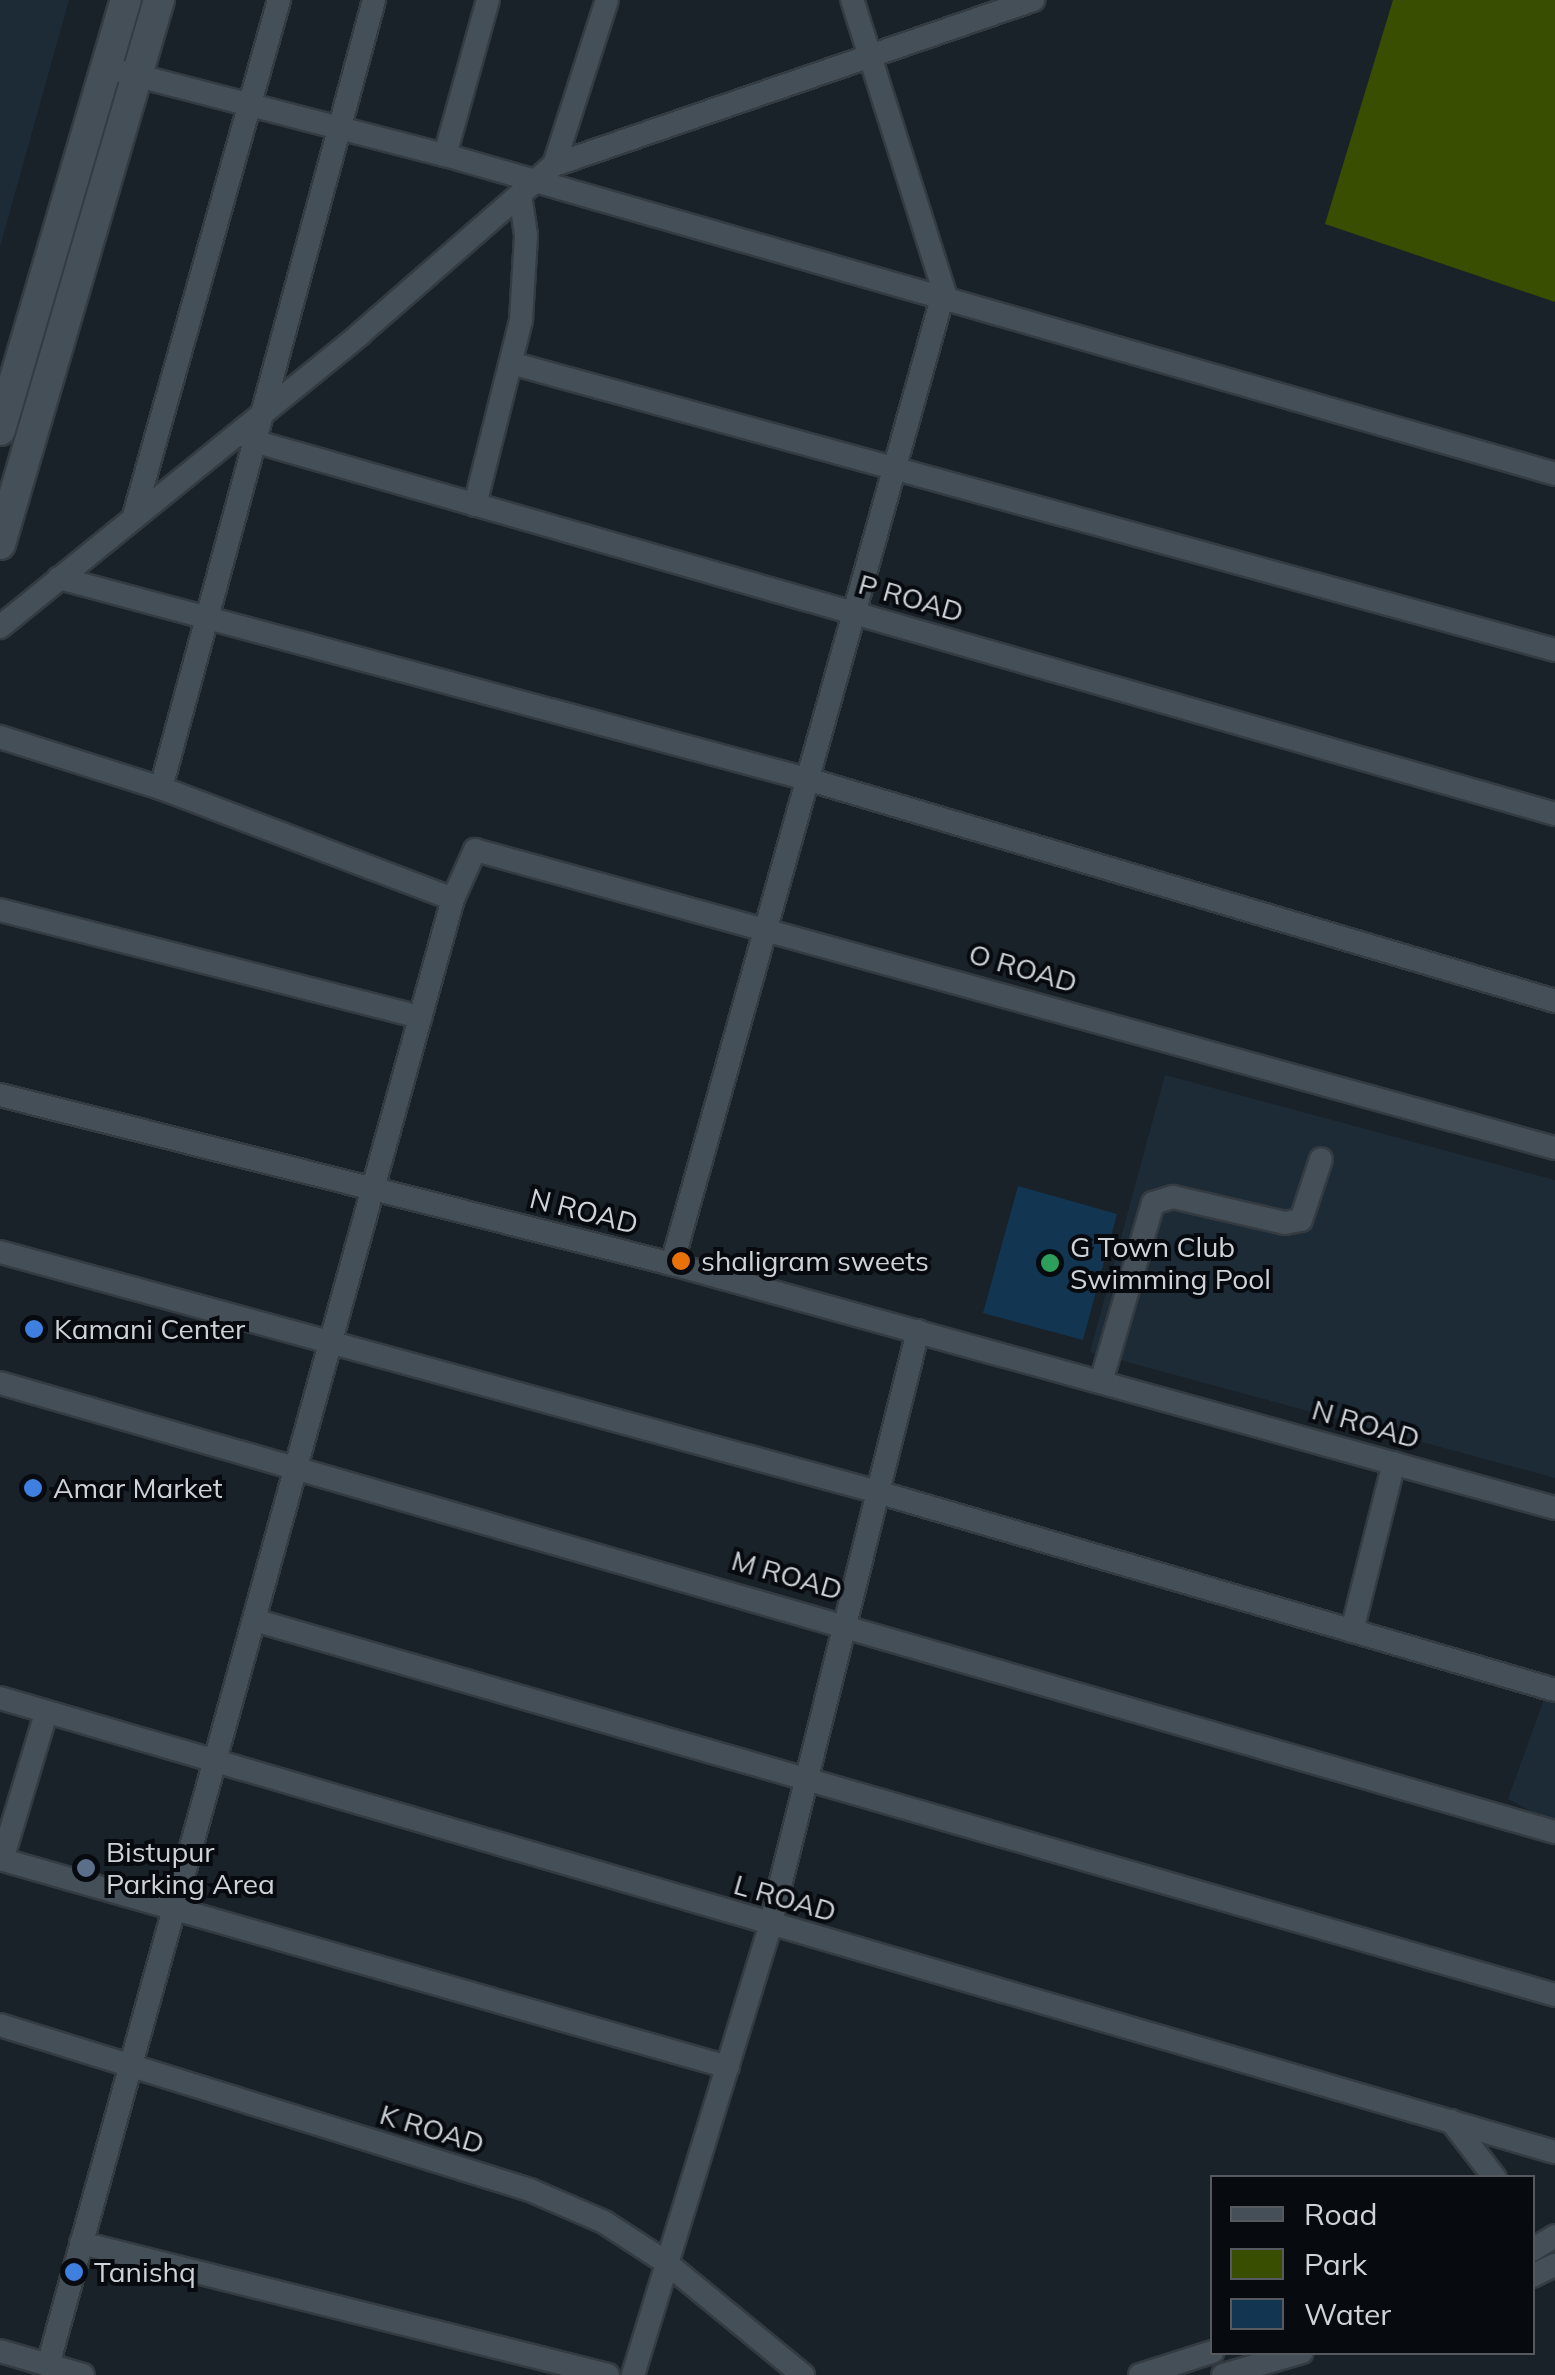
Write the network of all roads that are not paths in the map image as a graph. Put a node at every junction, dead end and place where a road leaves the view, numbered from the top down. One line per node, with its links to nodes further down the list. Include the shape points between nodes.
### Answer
1 (126, 0): 10 (street)
2 (159, 0): 11 (street)
3 (279, 0): 12 (street)
4 (374, 0): 13 (street)
5 (488, 0): 14 (street)
6 (607, 0): 15 (street)
7 (852, 0): 9 (street)
8 (1033, 0): 9 (street)
9 (870, 59): 15 (street); 17 (street)
10 (105, 68): 11 (street); 20 (street)
11 (135, 76): 12 (street); 26 (street)
12 (248, 103): 13 (street); 25 (street)
13 (337, 125): 14 (street); 19 (street)
14 (445, 156): 16 (street)
15 (554, 165): 16 (street)
16 (528, 188): 17 (street); 18 (street, via 526,281); 19 (street)
17 (942, 298): 22 (street); 23 (street)
18 (511, 363): 22 (street); 24 (street)
19 (257, 415): 21 (street); 25 (street)
20 (0, 430)
21 (250, 440): 24 (street, P ROAD); 29 (street)
22 (898, 467): 28 (street); 31 (street)
23 (1555, 474)
24 (476, 505): 28 (street, P ROAD)
25 (134, 516): 27 (street)
26 (0, 544)
27 (59, 578): 29 (street); 30 (street)
28 (854, 613): 33 (street); 35 (street, P ROAD)
29 (204, 619): 33 (street); 34 (street)
30 (0, 627)
31 (1555, 650)
32 (0, 737): 34 (street)
33 (807, 779): 38 (street); 39 (street)
34 (160, 788): 36 (street)
35 (1555, 814)
36 (454, 899): 38 (street, O ROAD, via 476,850); 40 (street)
37 (0, 910): 40 (street)
38 (766, 927): 42 (street, O ROAD); 46 (street)
39 (1555, 1000)
40 (421, 1016): 44 (street)
41 (0, 1095): 44 (street, N ROAD)
42 (1555, 1148)
43 (1321, 1159): 49 (street, via 1301,1220 1285,1223 1173,1197 1154,1203)
44 (373, 1188): 46 (street, N ROAD); 48 (street)
45 (0, 1252): 48 (street)
46 (672, 1264): 47 (street, N ROAD)
47 (918, 1331): 49 (street, N ROAD); 53 (street)
48 (329, 1344): 52 (street); 53 (street)
49 (1102, 1382): 51 (street, N ROAD)
50 (0, 1383): 52 (street, M ROAD)
51 (1394, 1463): 54 (street, N ROAD); 57 (street)
52 (297, 1466): 55 (street); 56 (street, M ROAD)
53 (874, 1492): 56 (street); 57 (street)
54 (1555, 1508)
55 (254, 1620): 61 (street); 62 (street)
56 (844, 1622): 62 (street); 63 (street, M ROAD)
57 (1352, 1631): 58 (street)
58 (1555, 1690)
59 (0, 1698): 60 (street, L ROAD)
60 (46, 1713): 61 (street, L ROAD); 64 (street)
61 (215, 1760): 65 (street); 66 (street, L ROAD)
62 (808, 1781): 66 (street); 67 (street)
63 (1555, 1832)
64 (1, 1860): 65 (street)
65 (175, 1914): 69 (street); 70 (street)
66 (770, 1926): 69 (street); 71 (street, L ROAD)
67 (1555, 1994)
68 (0, 2026): 70 (street, K ROAD)
69 (728, 2067): 75 (street)
70 (132, 2068): 74 (street); 75 (street, K ROAD, via 530,2190 604,2222)
71 (1445, 2115): 72 (street, L ROAD); 73 (street, via 1478,2148)
72 (1555, 2152)
73 (1493, 2175)
74 (82, 2243): 79 (street); 81 (street)
75 (664, 2261): 82 (street); 83 (street, K ROAD)
76 (0, 2351): 79 (street)
77 (1210, 2353): 84 (street)
78 (1292, 2355): 85 (street)
79 (48, 2365): 80 (street)
80 (83, 2375)
81 (608, 2375)
82 (633, 2375)
83 (804, 2375)
84 (1140, 2375)
85 (1223, 2375)

